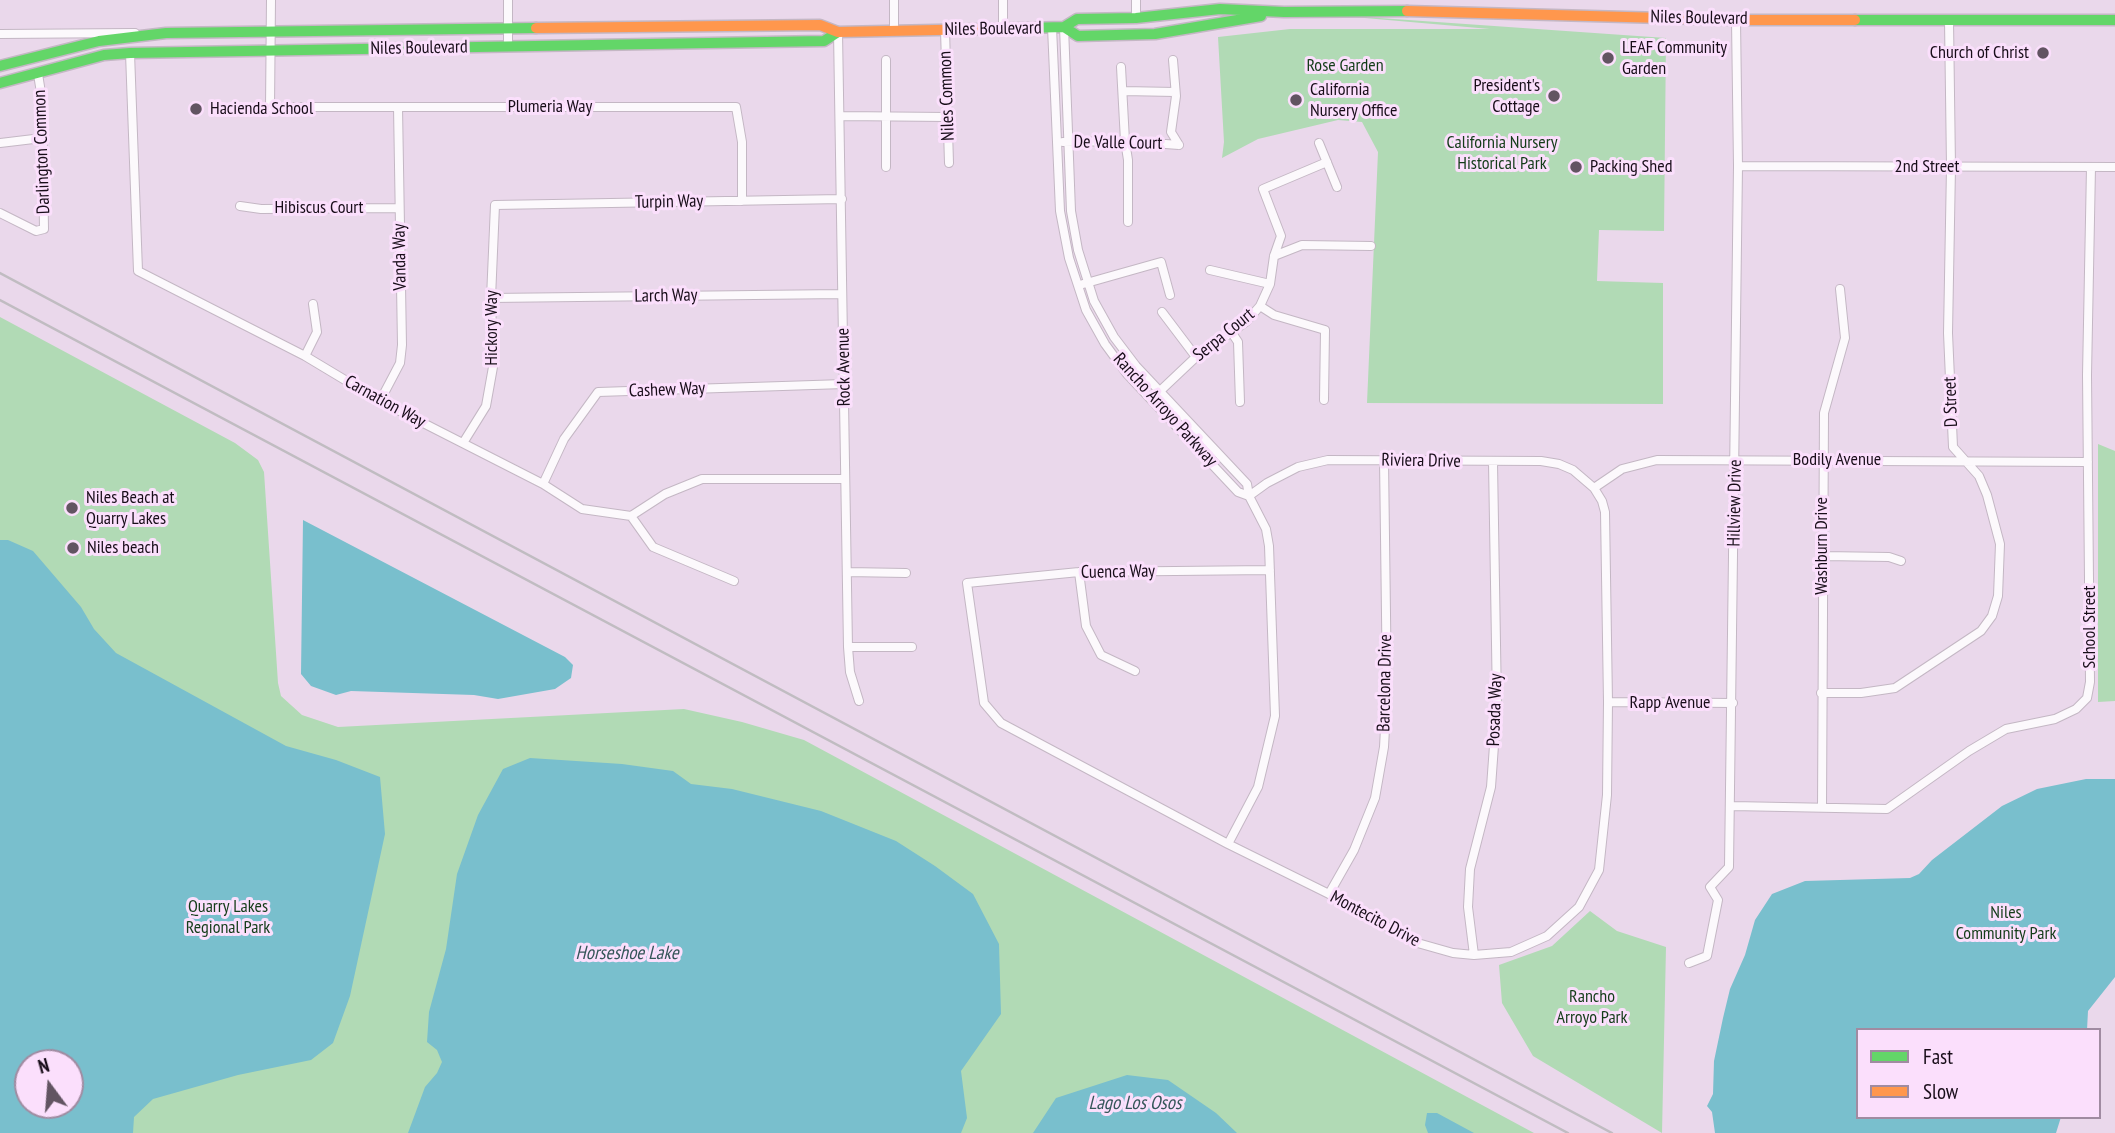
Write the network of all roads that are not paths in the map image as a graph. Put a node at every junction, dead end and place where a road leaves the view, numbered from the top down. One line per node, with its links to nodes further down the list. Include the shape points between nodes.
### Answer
1 (271, 0): 20 (street)
2 (508, 0): 15 (street)
3 (894, 0): 17 (street)
4 (1003, 0): 14 (street)
5 (1136, 0): 8 (street)
6 (1376, 5): 7 (main road, Niles Boulevard); 9 (main road, Niles Boulevard)
7 (1284, 12): 8 (main road, Niles Boulevard, via 1220,9); 13 (main road, Niles Boulevard, via 1155,34 1078,37)
8 (1136, 18): 13 (main road, Niles Boulevard, via 1077,19)
9 (1736, 20): 10 (main road, Niles Boulevard); 47 (street, Hillview Drive)
10 (1949, 20): 11 (main road, Niles Boulevard); 49 (street, D Street)
11 (2115, 20)
12 (1052, 27): 13 (main road, Niles Boulevard); 14 (main road, Niles Boulevard); 41 (street, Rancho Arroyo Parkway)
13 (1064, 27): 42 (street, Rancho Arroyo Parkway)
14 (1003, 28): 16 (main road, Niles Boulevard)
15 (508, 30): 18 (main road, Niles Boulevard, via 820,25); 20 (main road, Niles Boulevard); 22 (street)
16 (945, 30): 17 (main road, Niles Boulevard); 38 (street, Niles Common)
17 (894, 31): 18 (main road, Niles Boulevard)
18 (838, 32): 22 (main road, Niles Boulevard, via 824,41); 36 (street, Rock Avenue)
19 (166, 33): 20 (main road, Niles Boulevard); 21 (street, Niles Boulevard); 24 (main road, Niles Boulevard)
20 (272, 33): 23 (street)
21 (0, 34)
22 (508, 47): 23 (main road, Niles Boulevard)
23 (272, 50): 25 (main road, Niles Boulevard); 35 (street, Plumeria Way, via 270,107)
24 (53, 52): 28 (main road, Niles Boulevard); 31 (main road)
25 (130, 53): 31 (main road, Niles Boulevard, via 104,55); 74 (street, Carnation Way, via 138,271)
26 (886, 60): 37 (street)
27 (1173, 60): 34 (street)
28 (19, 62): 29 (main road, Niles Boulevard); 31 (main road)
29 (0, 66)
30 (1121, 66): 33 (street)
31 (38, 74): 32 (main road, Niles Boulevard); 39 (street, Darlington Common)
32 (0, 83)
33 (1123, 91): 34 (street); 40 (street)
34 (1175, 92): 40 (street, De Valle Court, via 1171,132 1179,145)
35 (398, 107): 54 (street, Plumeria Way, via 736,107 742,142); 57 (street, Vanda Way)
36 (840, 116): 37 (street); 53 (street, Rock Avenue)
37 (886, 117): 38 (street); 48 (street)
38 (947, 117): 46 (street, Niles Common)
39 (42, 138): 44 (street); 58 (street, Darlington Common, via 44,229 36,231)
40 (1125, 141): 42 (street, De Valle Court); 59 (street)
41 (1057, 142): 42 (street, De Valle Court); 65 (street, Rancho Arroyo Parkway, via 1060,211)
42 (1069, 142): 63 (street, Rancho Arroyo Parkway, via 1073,229)
43 (1319, 143): 45 (street)
44 (0, 144)
45 (1327, 162): 52 (street); 61 (street, Serpa Court, via 1263,189 1281,236)
46 (948, 163)
47 (1738, 166): 49 (street, 2nd Street); 84 (street, Hillview Drive)
48 (886, 167)
49 (1951, 167): 50 (street, 2nd Street); 85 (street, D Street, via 1951,421 1953,447)
50 (2091, 167): 51 (street, 2nd Street); 87 (street, School Street)
51 (2115, 167)
52 (1337, 187)
53 (842, 200): 54 (street, Turpin Way); 67 (street, Rock Avenue)
54 (742, 201): 55 (street, Turpin Way)
55 (495, 205): 69 (street, Hickory Way)
56 (240, 206): 57 (street, Hibiscus Court)
57 (398, 208): 79 (street, Vanda Way, via 402,345 400,363)
58 (0, 213)
59 (1128, 222)
60 (1371, 246): 61 (street, via 1302,245)
61 (1274, 256): 64 (street, Serpa Court)
62 (1210, 270): 64 (street)
63 (1087, 282): 65 (street); 68 (street, via 1161,262); 77 (street, Rancho Arroyo Parkway, via 1114,337)
64 (1270, 284): 71 (street, Serpa Court)
65 (1077, 285): 91 (street, Rancho Arroyo Parkway, via 1094,325 1127,374 1238,492)
66 (1840, 289): 82 (street, Washburn Drive, via 1845,338 1824,413)
67 (842, 294): 69 (street, Larch Way); 76 (street, Rock Avenue)
68 (1170, 295)
69 (491, 298): 81 (street, Hickory Way, via 493,367 486,406)
70 (313, 304): 74 (street, via 317,332)
71 (1260, 306): 73 (street, Serpa Court); 78 (street, via 1274,315 1325,330)
72 (1162, 312): 75 (street)
73 (1232, 333): 75 (street, Serpa Court); 80 (street, via 1238,342)
74 (305, 356): 79 (street, Carnation Way)
75 (1196, 357): 77 (street, Serpa Court)
76 (845, 384): 88 (street, Rock Avenue); 89 (street, Cashew Way, via 598,392 564,439)
77 (1159, 392): 91 (street, Rancho Arroyo Parkway, via 1247,484)
78 (1324, 400)
79 (380, 401): 81 (street, Carnation Way)
80 (1240, 401)
81 (463, 443): 89 (street, Carnation Way)
82 (1822, 459): 84 (street, Bodily Avenue); 85 (street, Bodily Avenue); 93 (street, Washburn Drive)
83 (1384, 460): 86 (street, Riviera Drive); 91 (street, Riviera Drive, via 1328,460 1298,467); 111 (street, Barcelona Drive, via 1384,747 1375,798 1354,850)
84 (1735, 460): 90 (street, Bodily Avenue, via 1648,461 1622,469); 107 (street, Hillview Drive)
85 (1966, 461): 87 (street, Bodily Avenue); 104 (street, D Street, via 1987,495 2000,544 1993,617 1965,644 1895,688 1861,694)
86 (1493, 462): 90 (street, Riviera Drive, via 1559,464); 112 (street, Posada Way, via 1497,704 1491,787 1470,869 1468,907)
87 (2088, 462): 109 (street, School Street, via 2087,698 2055,719 2006,729 1887,808)
88 (845, 479): 92 (street, via 702,480 665,494); 96 (street, Rock Avenue)
89 (544, 485): 92 (street, Carnation Way, via 582,509)
90 (1594, 488): 106 (street, Montecito Drive, via 1605,513)
91 (1249, 496): 95 (street, Rancho Arroyo Parkway, via 1266,529)
92 (631, 516): 99 (street, via 653,547)
93 (1823, 556): 94 (street); 104 (street, Washburn Drive)
94 (1901, 561)
95 (1269, 570): 97 (street, Cuenca Way); 110 (street, Rancho Arroyo Parkway, via 1275,716 1258,787)
96 (847, 572): 98 (street); 101 (street, Rock Avenue)
97 (1079, 572): 100 (street, Cuenca Way); 103 (street, via 1086,626 1101,655)
98 (906, 573)
99 (734, 581)
100 (967, 583): 110 (street, Montecito Drive, via 984,703 1001,723)
101 (848, 647): 102 (street); 105 (street, Rock Avenue)
102 (912, 647)
103 (1135, 671)
104 (1821, 693): 109 (street, Washburn Drive)
105 (859, 701)
106 (1608, 702): 107 (street, Rapp Avenue); 112 (street, Montecito Drive, via 1607,795 1599,870 1579,907 1547,936 1510,952)
107 (1732, 703): 108 (street, Hillview Drive)
108 (1732, 806): 109 (street, School Street); 113 (street, Hillview Drive, via 1729,867 1710,887 1718,900 1707,956)
109 (1822, 807)
110 (1228, 844): 111 (street, Montecito Drive)
111 (1329, 894): 112 (street, Montecito Drive, via 1413,942)
112 (1474, 955)
113 (1689, 963)

